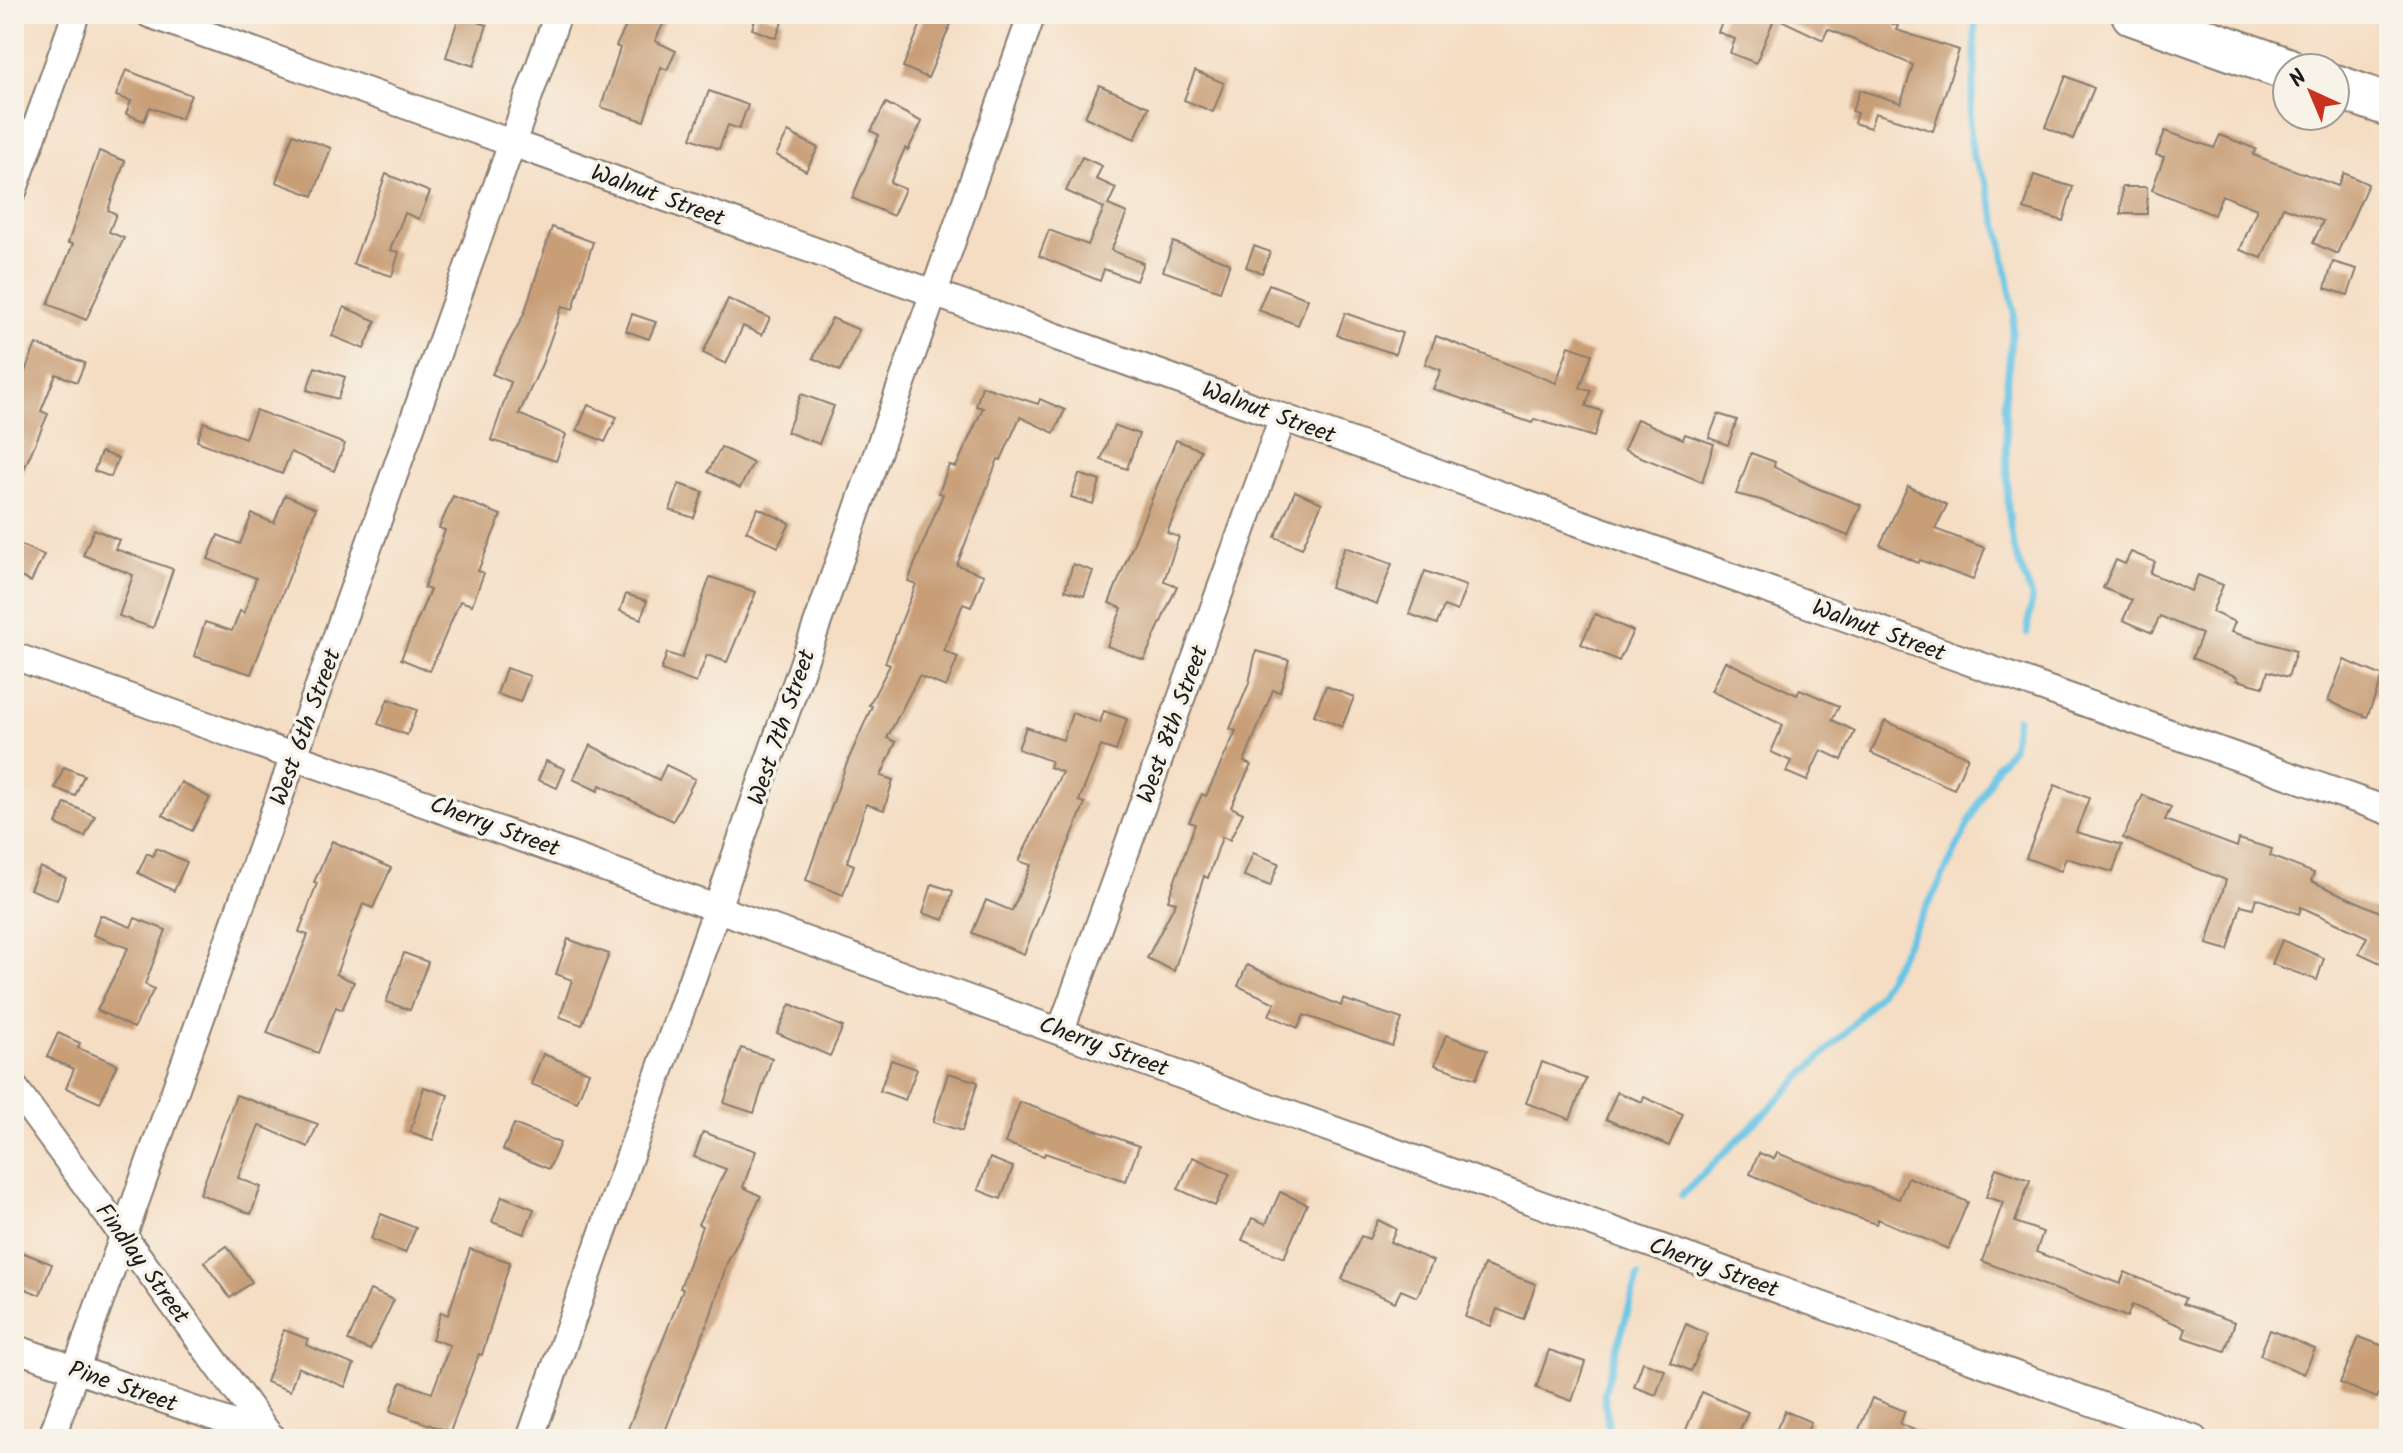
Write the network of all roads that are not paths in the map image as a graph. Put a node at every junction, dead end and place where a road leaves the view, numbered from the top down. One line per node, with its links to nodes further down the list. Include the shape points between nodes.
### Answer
1 (76, 14): 10 (street)
2 (149, 14): 9 (street, Walnut Street)
3 (558, 14): 9 (street, West 6th Street)
4 (1032, 14): 11 (street, West 7th Street)
5 (2133, 14): 6 (main road)
6 (2271, 63)
7 (2351, 92): 8 (main road)
8 (2389, 105)
9 (513, 143): 11 (street, Walnut Street); 14 (street, West 6th Street)
10 (14, 189)
11 (932, 293): 12 (street, Walnut Street); 16 (street, West 7th Street)
12 (1283, 417): 15 (street, Walnut Street); 17 (street, West 8th Street)
13 (14, 656): 14 (street, Cherry Street)
14 (294, 755): 16 (street, Cherry Street); 19 (street, West 6th Street)
15 (2389, 811)
16 (718, 906): 17 (street, Cherry Street); 24 (street, West 7th Street)
17 (1061, 1030): 25 (street, Cherry Street)
18 (14, 1087): 19 (street, Findlay Street)
19 (123, 1235): 21 (street, West 6th Street); 22 (street, Findlay Street)
20 (14, 1348): 21 (street, Pine Street)
21 (75, 1370): 22 (street, Pine Street); 23 (street, West 6th Street)
22 (273, 1438)
23 (51, 1439)
24 (530, 1439)
25 (2194, 1439)

